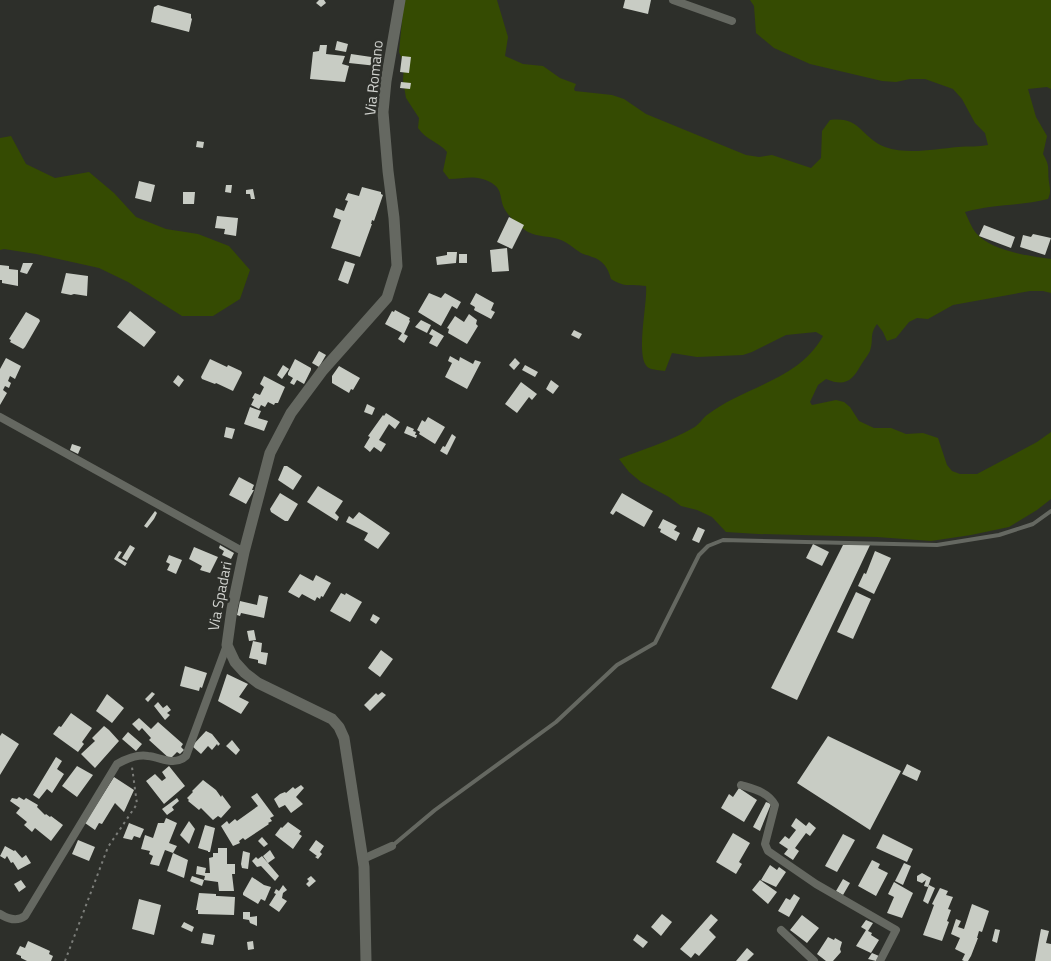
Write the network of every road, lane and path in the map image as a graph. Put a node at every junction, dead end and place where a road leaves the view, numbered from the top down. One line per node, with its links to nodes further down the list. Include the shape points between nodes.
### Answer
1 (400, 0): 4 (street, Via Romano, via 383,112)
2 (673, 0): 3 (street)
3 (732, 21)
4 (394, 218): 7 (street, Via Spadari, via 397,266 386,298 323,370 278,436 270,453)
5 (0, 417): 7 (street)
6 (1051, 511): 11 (lane, via 1033,524 999,535 937,545 723,540 708,546 700,555 655,643 617,665 556,722 435,810)
7 (244, 552): 8 (street, Via Spadari)
8 (227, 645): 9 (street, via 186,756 181,761 165,761 147,755); 12 (street, Via Spadari, via 235,662 258,683 332,719 339,727 344,738)
9 (132, 757): 13 (street, via 117,764 110,774 25,916 8,919); 15 (path, via 137,804 108,847)
10 (741, 785): 18 (street, via 766,794 775,805 765,844 768,851 816,884 896,930)
11 (392, 846): 12 (street)
12 (363, 859): 16 (street, Via Spadari)
13 (0, 914)
14 (782, 930): 17 (street)
15 (65, 961)
16 (366, 961)
17 (814, 961)
18 (880, 961)

